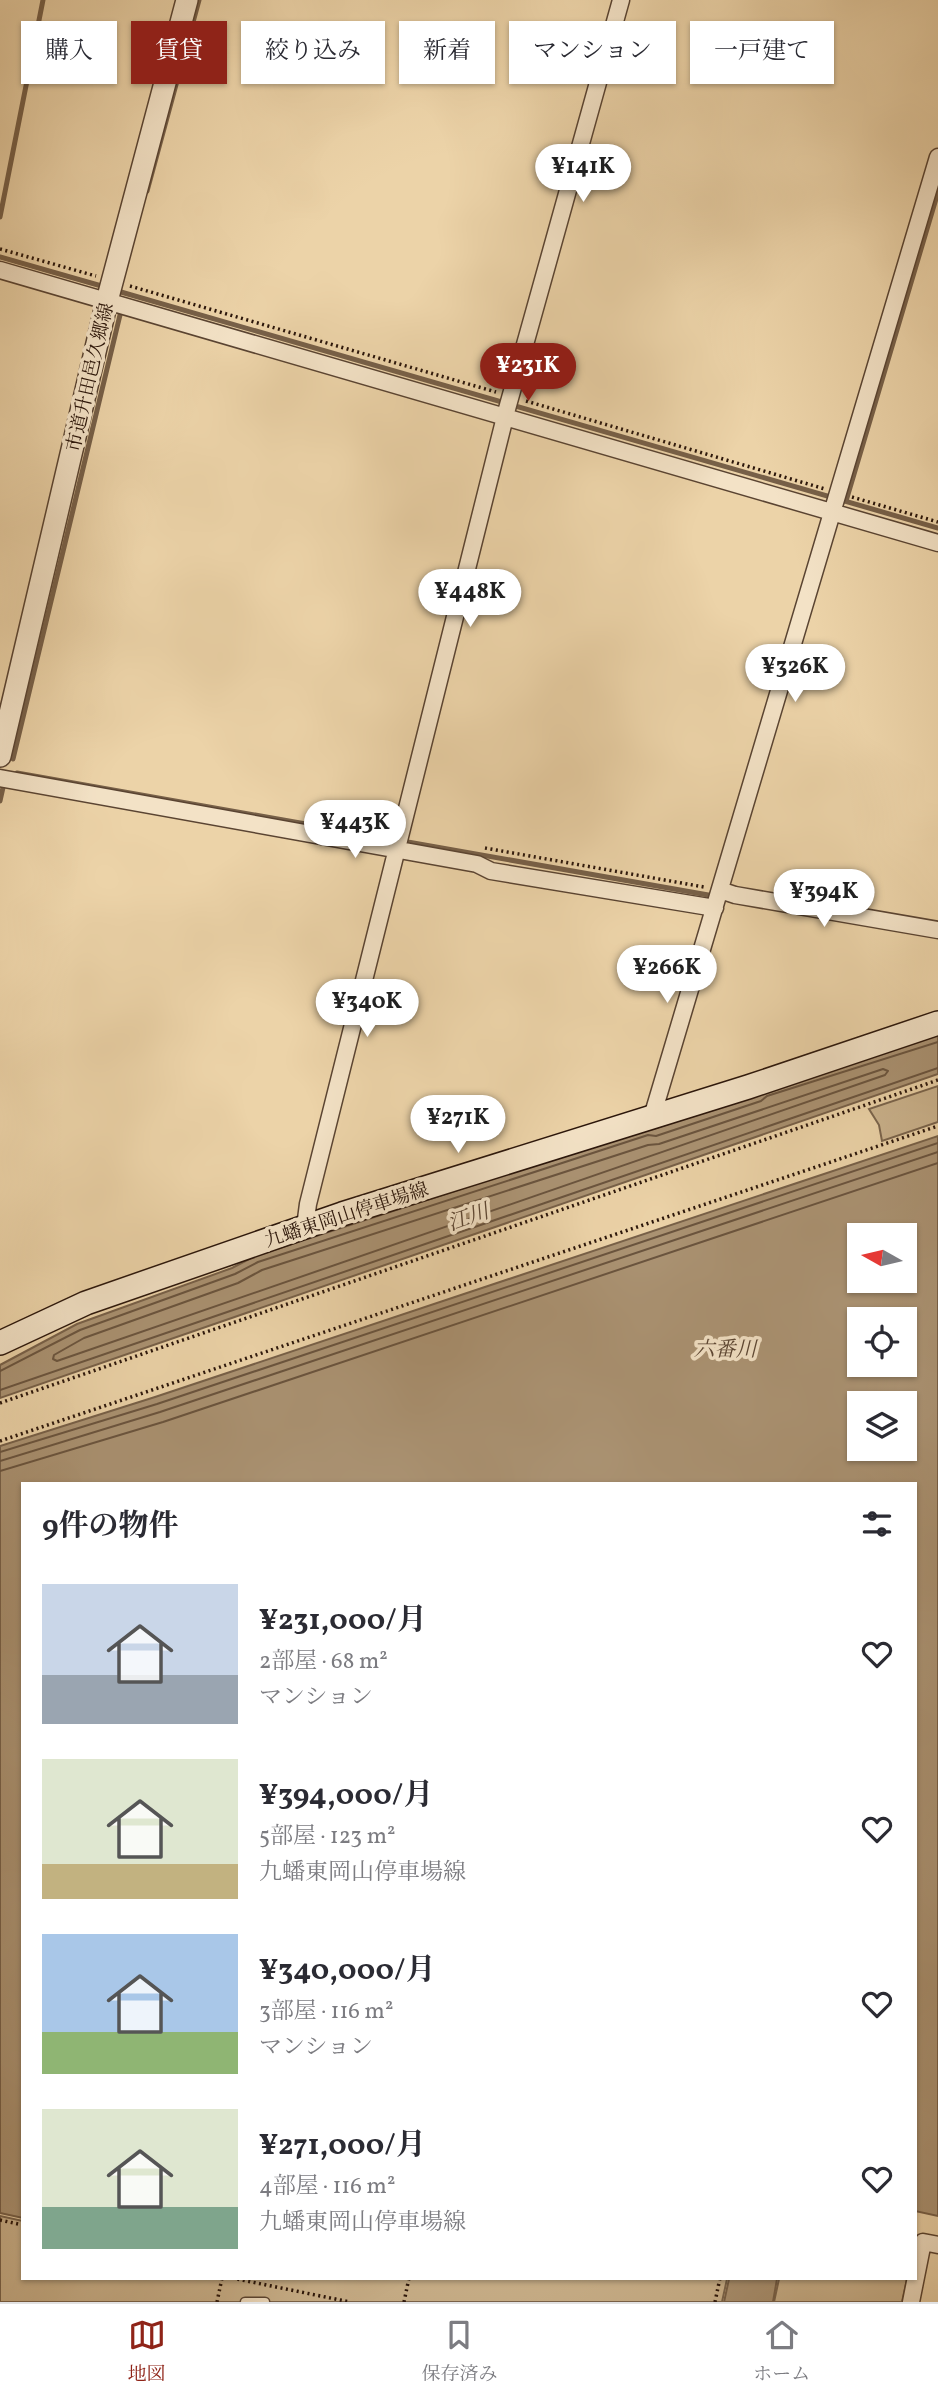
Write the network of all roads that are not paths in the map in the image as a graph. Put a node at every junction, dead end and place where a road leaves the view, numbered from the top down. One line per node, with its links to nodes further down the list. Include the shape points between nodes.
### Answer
1 (187, 0): 5 (street, 市道升田邑久郷線)
2 (621, 0): 6 (street)
3 (938, 157): 7 (street)
4 (0, 271): 5 (street)
5 (113, 289): 6 (street); 9 (street, 市道升田邑久郷線)
6 (508, 405): 7 (street); 11 (street)
7 (839, 500): 8 (street); 12 (street)
8 (938, 543)
9 (0, 756)
10 (0, 778): 11 (street)
11 (397, 843): 12 (street, via 491,871); 16 (street)
12 (718, 898): 13 (street, via 735,895); 15 (street)
13 (938, 930)
14 (938, 1023): 15 (main road, 九蟠東岡山停車場線)
15 (652, 1117): 16 (main road, 九蟠東岡山停車場線)
16 (305, 1227): 17 (main road, 九蟠東岡山停車場線, via 86,1303)
17 (0, 1343)
18 (926, 2243): 19 (street)
19 (917, 2278)
20 (917, 2280): 23 (street)
21 (245, 2302): 22 (lane)
22 (265, 2302)
23 (911, 2302)

